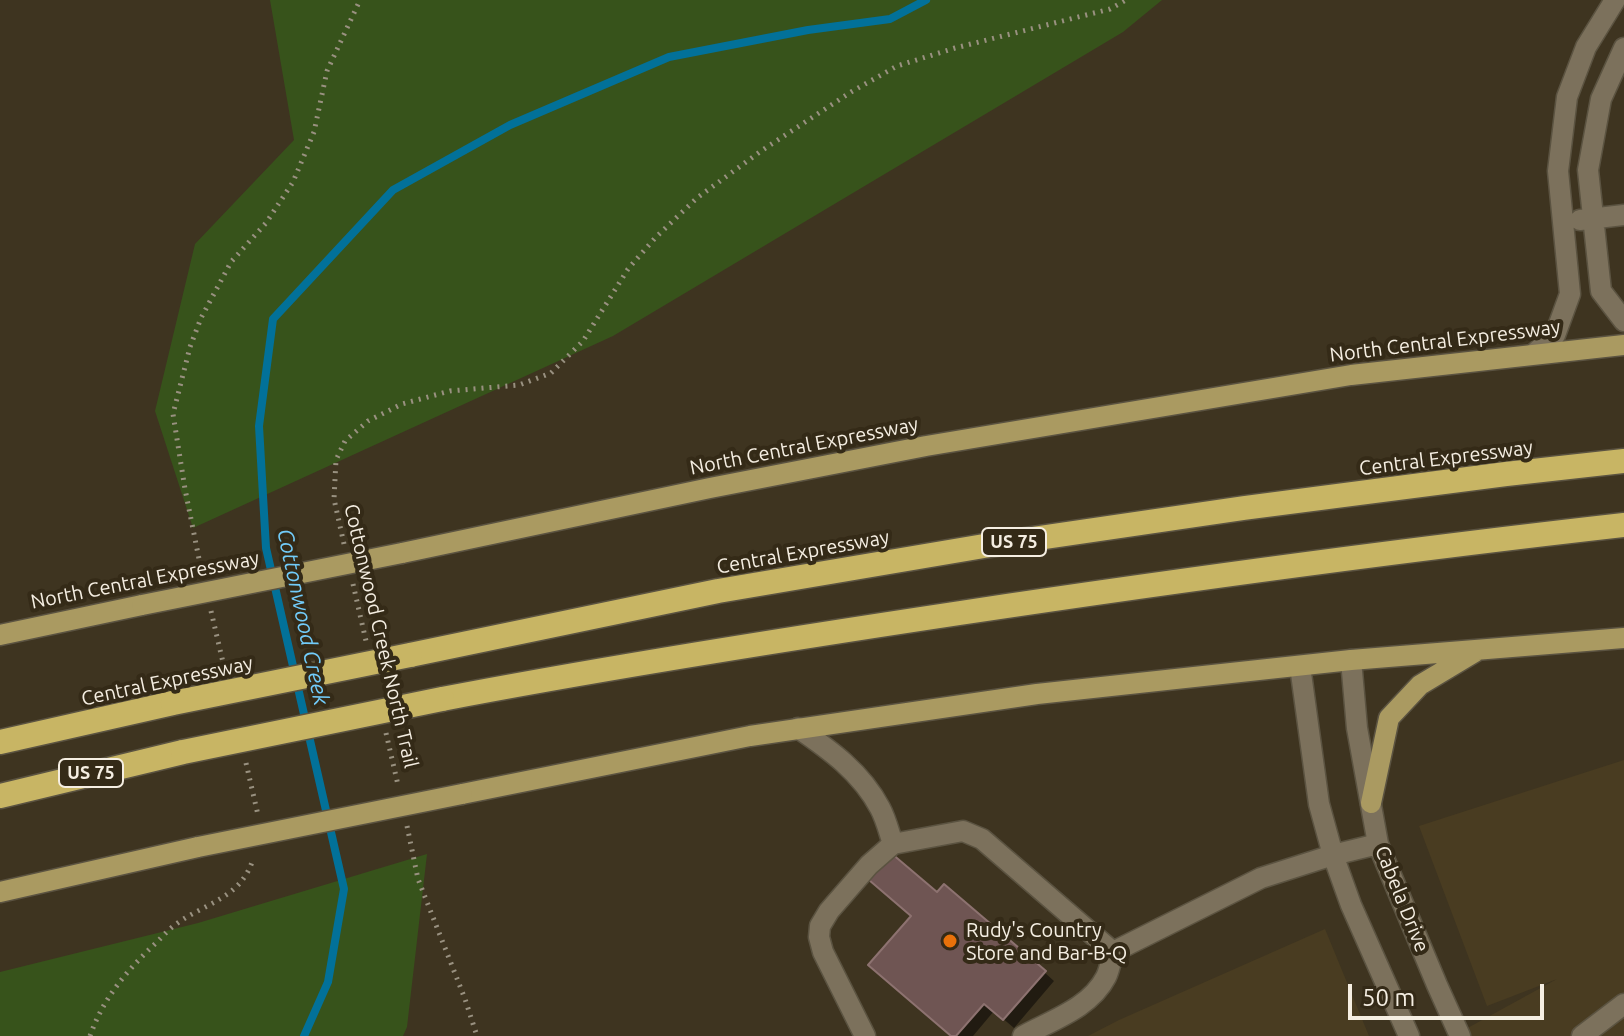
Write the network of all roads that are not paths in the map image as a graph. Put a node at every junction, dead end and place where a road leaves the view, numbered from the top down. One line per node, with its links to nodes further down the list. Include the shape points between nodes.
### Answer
1 (1615, 0): 5 (street, via 1586,47 1567,97 1558,171)
2 (1624, 48): 4 (street, via 1601,99 1588,170)
3 (1624, 215): 4 (street)
4 (1593, 218): 5 (street); 6 (street, via 1601,291)
5 (1564, 221): 8 (street, via 1570,294 1555,335)
6 (1624, 321)
7 (1624, 345): 8 (main road, North Central Expressway)
8 (1535, 353): 11 (main road, North Central Expressway, bridge, via 1351,375 926,446)
9 (1624, 461): 17 (highway, Central Expressway / US 75, bridge, via 1244,508 718,591)
10 (1624, 525): 18 (highway, US 75, bridge, via 1353,557 687,655 183,752)
11 (0, 635)
12 (1624, 638): 13 (main road)
13 (1481, 649): 14 (main road); 19 (main road, via 1420,685 1389,718)
14 (1351, 660): 15 (main road); 19 (street, Cabela Drive)
15 (1300, 666): 16 (main road, via 1037,694); 22 (street, via 1319,804)
16 (798, 728): 20 (street, via 861,778 881,809); 23 (main road, bridge, via 198,847)
17 (0, 742)
18 (0, 796)
19 (1371, 803): 21 (street, Cabela Drive)
20 (893, 844): 24 (street, via 963,831 982,839); 26 (street, via 820,926 823,952)
21 (1378, 844): 22 (street); 29 (street, Cabela Drive)
22 (1333, 855): 24 (street, via 1261,878); 28 (street)
23 (0, 892)
24 (1113, 952): 27 (street, via 1096,994)
25 (1624, 1004): 30 (street)
26 (865, 1036)
27 (1023, 1036)
28 (1409, 1036)
29 (1460, 1036)
30 (1582, 1036)

